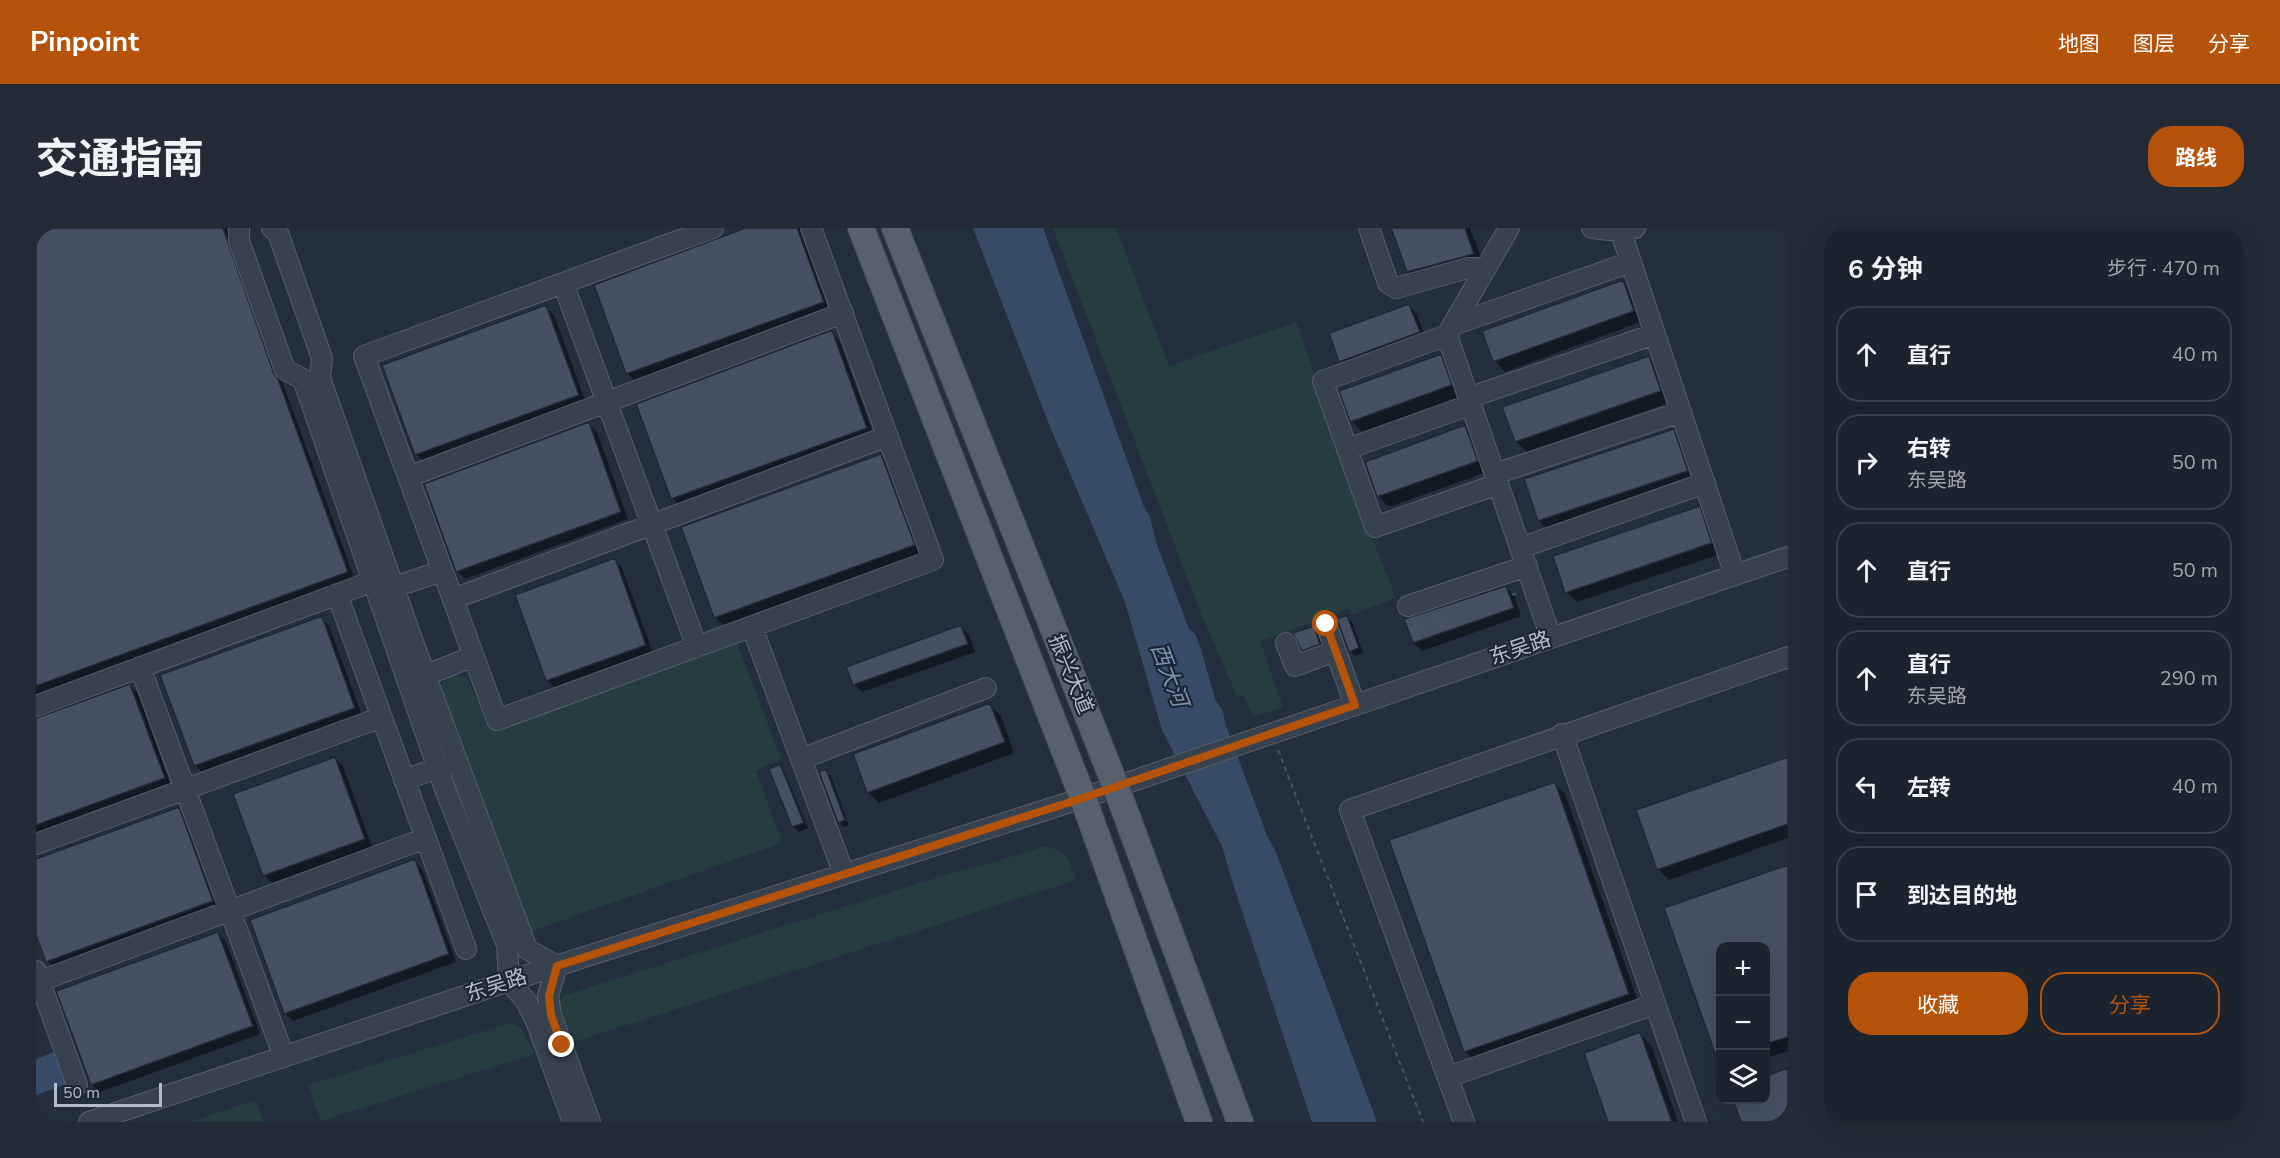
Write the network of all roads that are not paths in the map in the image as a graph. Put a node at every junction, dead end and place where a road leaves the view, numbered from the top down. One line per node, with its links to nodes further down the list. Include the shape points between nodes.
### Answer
1 (239, 228): 30 (street, via 238,241 285,370 303,379)
2 (272, 228): 30 (street, via 278,232 322,358 320,378)
3 (713, 228): 13 (street)
4 (811, 228): 14 (street)
5 (861, 228): 55 (main road, 振兴大道)
6 (895, 228): 53 (main road, 振兴大道)
7 (1368, 228): 12 (street, via 1389,283 1396,288 1468,268)
8 (1509, 228): 12 (street)
9 (1592, 228): 10 (street)
10 (1627, 229): 11 (street)
11 (1631, 262): 15 (street); 16 (street)
12 (1486, 268): 15 (street)
13 (563, 283): 17 (street); 22 (street, via 364,356)
14 (843, 313): 17 (street); 20 (street)
15 (1450, 330): 18 (street); 21 (street, via 1323,381)
16 (1655, 334): 18 (street); 19 (street)
17 (606, 402): 22 (street); 25 (street)
18 (1469, 402): 21 (street); 23 (street)
19 (1681, 412): 23 (street); 24 (street)
20 (888, 436): 25 (street); 35 (street, via 933,560)
21 (1347, 449): 23 (street, via 1375,527)
22 (408, 477): 28 (street)
23 (1496, 479): 26 (street)
24 (1705, 483): 26 (street); 29 (street)
25 (651, 524): 32 (street); 38 (street)
26 (1523, 557): 33 (street); 36 (street)
27 (1788, 557): 29 (street, 东吴路)
28 (442, 571): 30 (street); 32 (street)
29 (1735, 575): 36 (street, 东吴路)
30 (384, 584): 31 (street); 43 (street)
31 (337, 594): 42 (street); 47 (street)
32 (453, 599): 40 (street)
33 (1408, 606)
34 (1326, 624): 39 (street)
35 (752, 627): 38 (street); 49 (street)
36 (1551, 638): 45 (street, 东吴路)
37 (1286, 643): 39 (street, via 1295,666)
38 (697, 647): 40 (street, via 498,720)
39 (1335, 651): 45 (street)
40 (474, 656): 43 (street)
41 (1788, 657): 48 (street)
42 (140, 667): 46 (street); 54 (street)
43 (417, 678): 50 (street); 51 (street)
44 (986, 688): 49 (street)
45 (1355, 705): 53 (street, 东吴路)
46 (36, 706)
47 (382, 717): 52 (street); 54 (street)
48 (1562, 734): 64 (street); 66 (street, via 1350,810)
49 (801, 759): 58 (street)
50 (457, 761): 51 (street); 61 (street, via 527,949)
51 (438, 768): 52 (street); 63 (street, via 507,945)
52 (404, 780): 56 (street)
53 (1116, 787): 55 (street, 东吴路); 72 (main road, 振兴大道)
54 (185, 790): 57 (street); 59 (street)
55 (1083, 798): 58 (street, 东吴路); 71 (main road, 振兴大道)
56 (426, 838): 59 (street); 60 (street)
57 (36, 844)
58 (844, 874): 61 (street, 东吴路)
59 (230, 911): 62 (street); 65 (street)
60 (466, 949)
61 (557, 966): 63 (street, 东吴路); 70 (street, via 549,996 551,1015)
62 (38, 976): 67 (street)
63 (509, 981): 65 (street, 东吴路); 69 (street, via 536,1021)
64 (1655, 1004): 66 (street); 74 (street)
65 (284, 1057): 68 (street, 东吴路)
66 (1448, 1077): 73 (street)
67 (76, 1085)
68 (89, 1122)
69 (573, 1122)
70 (590, 1122)
71 (1199, 1122)
72 (1240, 1122)
73 (1464, 1122)
74 (1696, 1122)

